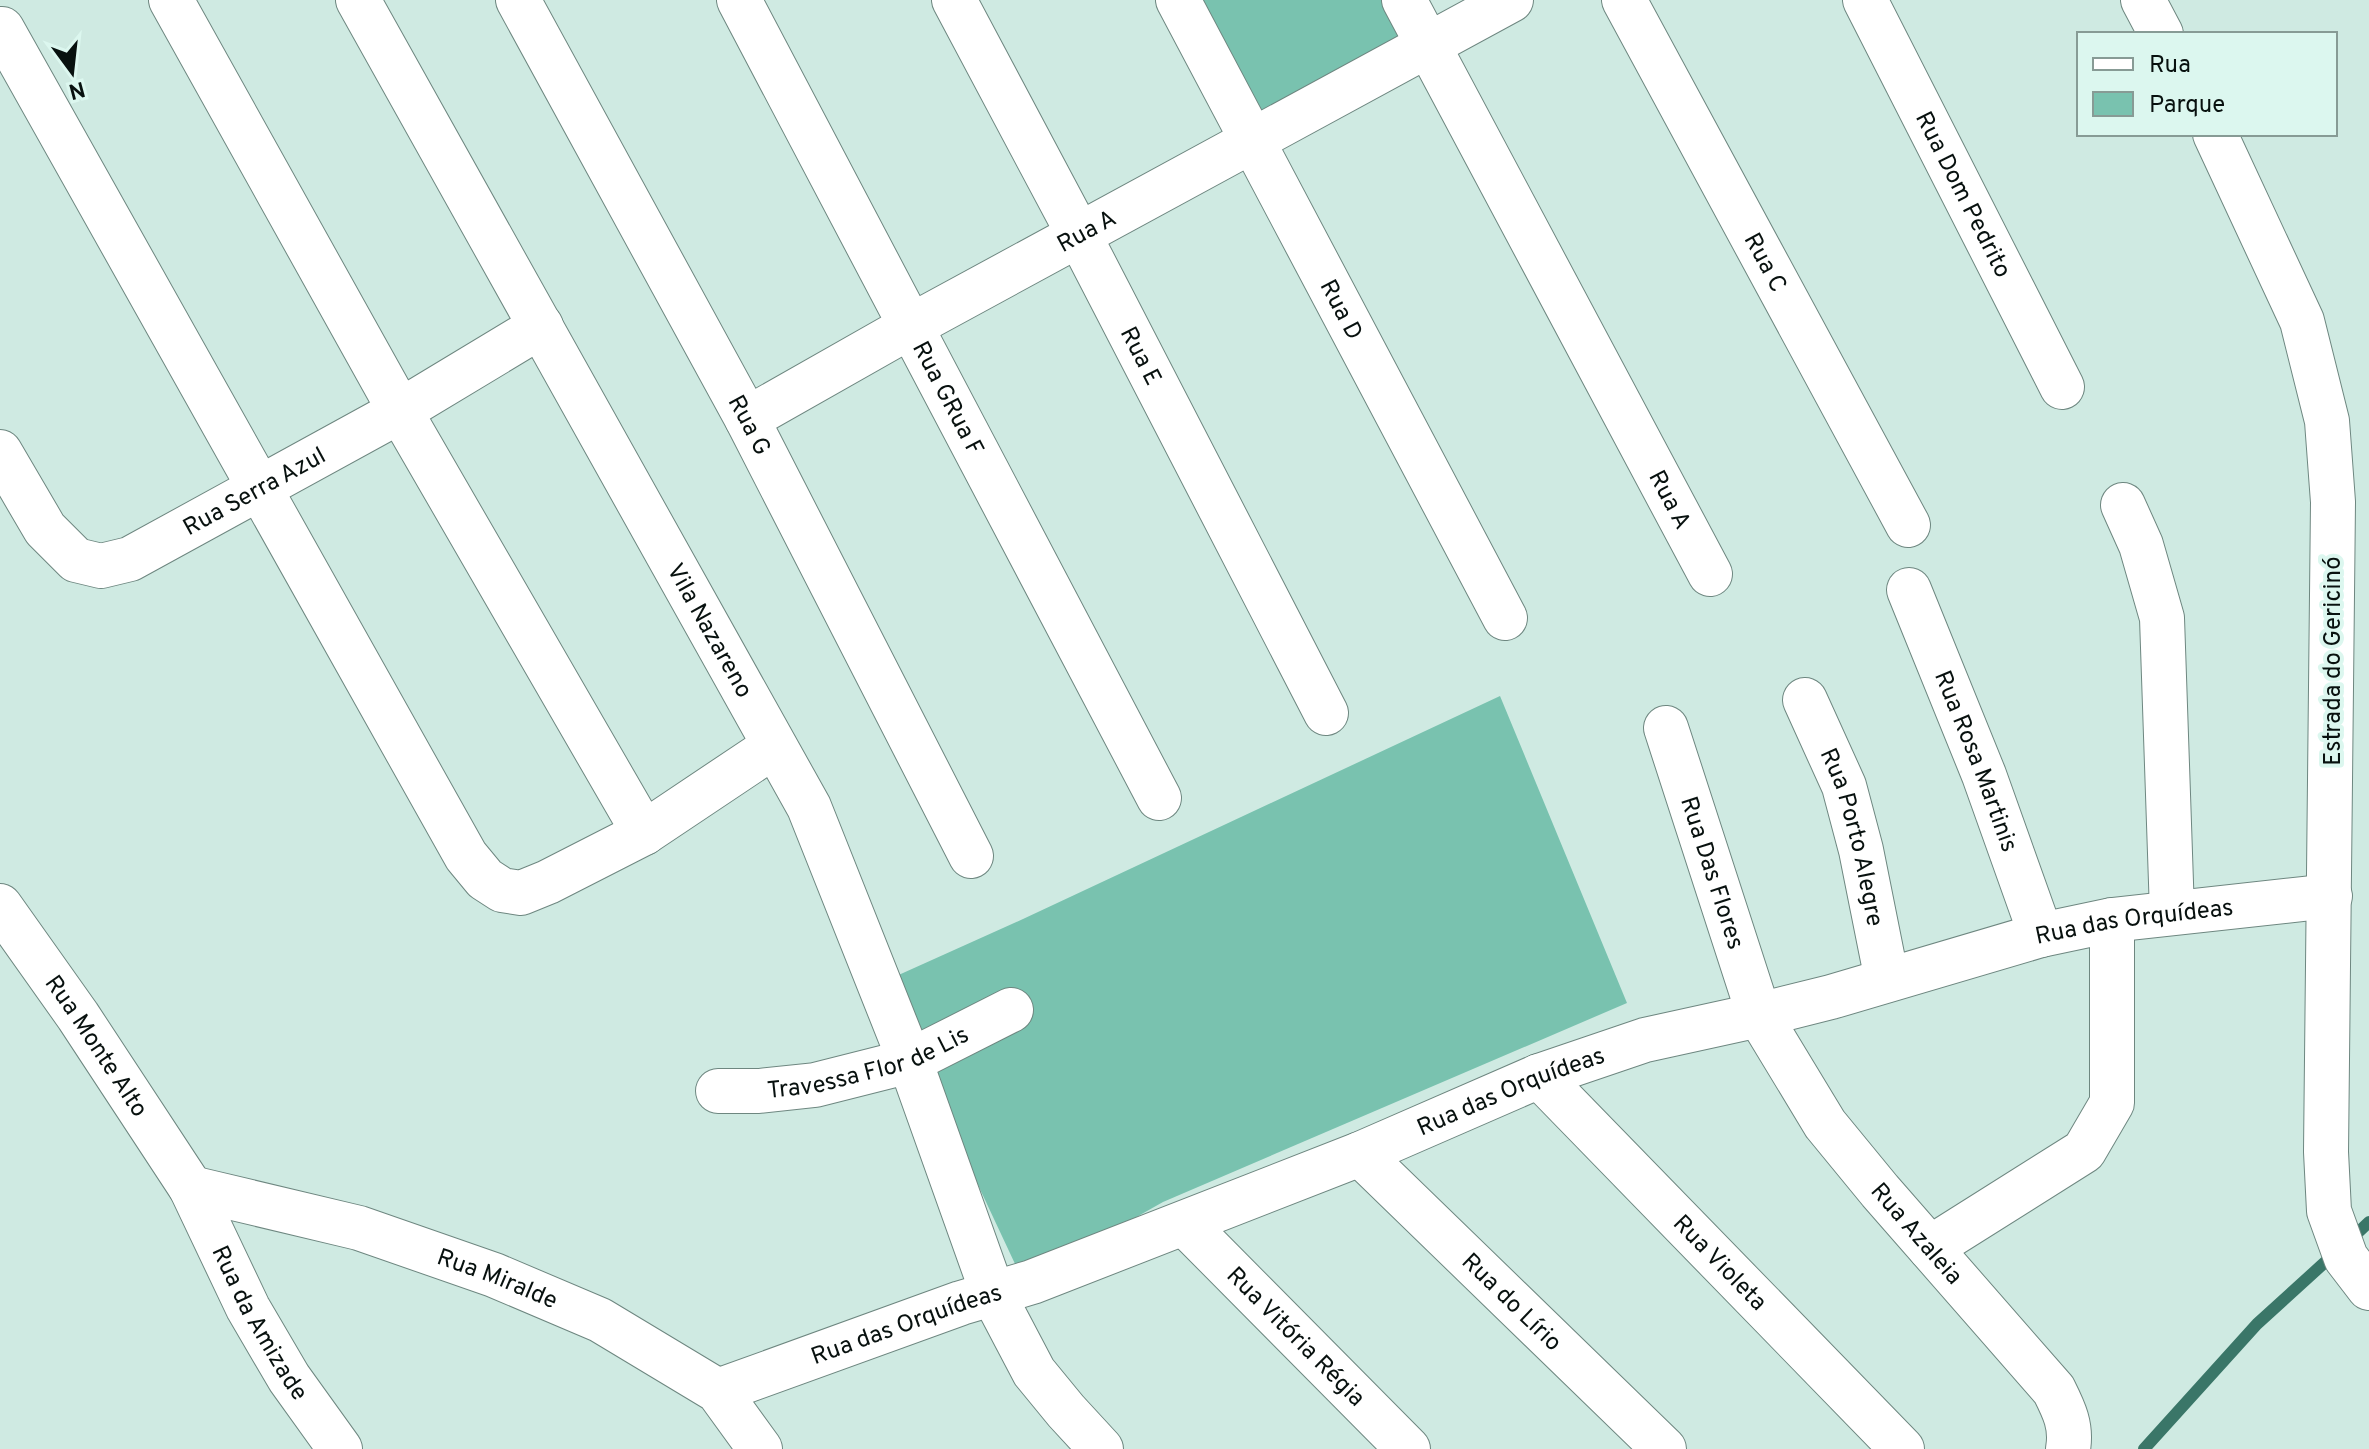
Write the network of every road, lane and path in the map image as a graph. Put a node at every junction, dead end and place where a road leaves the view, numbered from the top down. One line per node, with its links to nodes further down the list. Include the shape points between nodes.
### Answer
1 (171, 0): 21 (street)
2 (358, 0): 18 (street, Vila Nazareno)
3 (518, 0): 22 (street, Rua G)
4 (739, 0): 19 (street, Rua GRua F)
5 (954, 0): 17 (street, Rua E)
6 (1178, 0): 16 (street, Rua D)
7 (1404, 0): 14 (street, Rua A)
8 (1511, 0): 14 (street, Rua A)
9 (1624, 0): 26 (street, Rua C)
10 (1865, 0): 20 (street, Rua Dom Pedrito)
11 (2143, 0): 13 (street)
12 (2, 29): 24 (street)
13 (2160, 32)
14 (1428, 44): 16 (street, Rua A); 27 (street, Rua A)
15 (2216, 136): 37 (street, Estrada do Gericinó, via 2302,321 2327,421 2333,502)
16 (1253, 140): 17 (street, Rua A); 29 (street, Rua D)
17 (1079, 235): 19 (street, Rua A); 31 (street, Rua E)
18 (541, 326): 21 (street, Rua Serra Azul); 33 (street, Vila Nazareno)
19 (911, 326): 22 (street, Rua A); 34 (street, Rua GRua F)
20 (2062, 387)
21 (400, 411): 24 (street, Rua Serra Azul); 35 (street)
22 (747, 419): 36 (street, Rua G)
23 (0, 452): 24 (street, Rua Serra Azul, via 45,529 76,560 101,566 130,559)
24 (258, 488): 35 (street, via 466,856 485,879 502,890 521,893)
25 (2123, 505): 39 (street, via 2162,618)
26 (1908, 525)
27 (1710, 574)
28 (1909, 590): 41 (street, Rua Rosa Martinis)
29 (1505, 618)
30 (1805, 700): 42 (street, Rua Porto Alegre, via 1844,786)
31 (1326, 713)
32 (1666, 728): 44 (street, Rua Das Flores)
33 (774, 746): 35 (street); 45 (street, Vila Nazareno, via 809,807)
34 (1159, 798)
35 (644, 833)
36 (971, 856)
37 (2330, 896): 39 (street, Rua das Orquídeas); 52 (street, Estrada do Gericinó, via 2329,1211 2346,1258)
38 (0, 906): 49 (street, Rua Monte Alto)
39 (2172, 912): 40 (street, Rua das Orquídeas)
40 (2112, 920): 41 (street, Rua das Orquídeas); 51 (street, via 2112,1103 2101,1125 2084,1151)
41 (2041, 935): 42 (street, Rua das Orquídeas)
42 (1887, 980): 44 (street, Rua das Orquídeas)
43 (1011, 1010): 45 (street, Travessa Flor de Lis)
44 (1759, 1015): 46 (street, Rua das Orquídeas, via 1645,1040); 51 (street, Rua Azaleia, via 1825,1124)
45 (910, 1061): 47 (street, Travessa Flor de Lis, via 815,1085); 53 (street, Vila Nazareno)
46 (1539, 1076): 48 (street, Rua das Orquídeas); 60 (street, Rua Violeta)
47 (718, 1091)
48 (1360, 1154): 50 (street, Rua das Orquídeas); 59 (street, Rua do Lírio)
49 (191, 1188): 54 (street, Rua Miralde, via 359,1228 494,1275 600,1320); 55 (street, Rua da Amizade, via 248,1308)
50 (1185, 1224): 53 (street, Rua das Orquídeas); 58 (street, Rua Vitória Régia)
51 (1930, 1248): 61 (street, Rua Azaleia, via 2054,1390 2067,1417)
52 (2369, 1288)
53 (993, 1294): 54 (street, Rua das Orquídeas); 57 (street, Vila Nazareno, via 1034,1372)
54 (718, 1391): 56 (street, Rua Miralde)
55 (340, 1449)
56 (760, 1449)
57 (1101, 1449)
58 (1408, 1449)
59 (1664, 1449)
60 (1902, 1449)
61 (2068, 1449)

